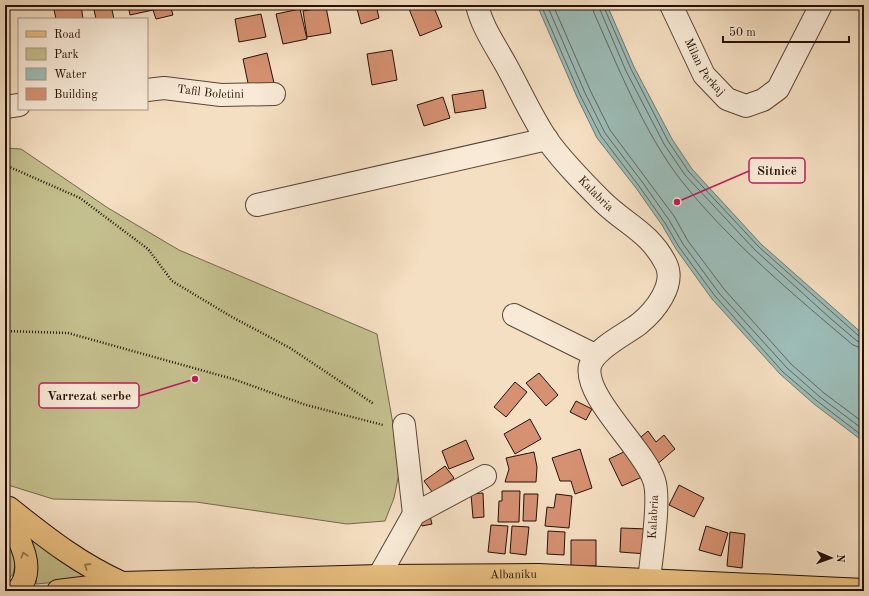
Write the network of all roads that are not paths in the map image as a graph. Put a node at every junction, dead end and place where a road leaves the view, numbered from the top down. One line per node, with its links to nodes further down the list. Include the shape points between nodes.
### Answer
1 (477, 5): 8 (street, Kalabria, via 487,31)
2 (671, 5): 3 (street, Milan Perkaj, via 704,75 727,98 746,106 763,100 778,89)
3 (821, 5)
4 (148, 90): 5 (street, Tafil Boletini, via 164,88 221,95)
5 (274, 94)
6 (18, 105): 7 (street)
7 (5, 107)
8 (547, 139): 9 (street); 11 (street, Kalabria, via 563,161 604,202 643,232 667,266 670,279 666,291 640,323)
9 (257, 205)
10 (514, 315): 11 (street)
11 (595, 355): 19 (street, Kalabria, via 590,366 589,378 596,394 655,480 656,506)
12 (404, 426): 15 (street)
13 (485, 476): 15 (street)
14 (5, 507): 20 (main road, one-way to 14, via 94,570 66,552)
15 (414, 514): 18 (street)
16 (5, 520): 22 (main road, one-way to 16, via 26,576 27,561 12,527)
17 (538, 575): 18 (main road, Albaniku); 19 (main road, Albaniku); 24 (street)
18 (379, 576): 20 (main road, Albaniku)
19 (649, 581): 21 (main road, Albaniku)
20 (122, 583): 23 (main road, Albaniku)
21 (864, 590)
22 (17, 591)
23 (58, 591)
24 (560, 591)

